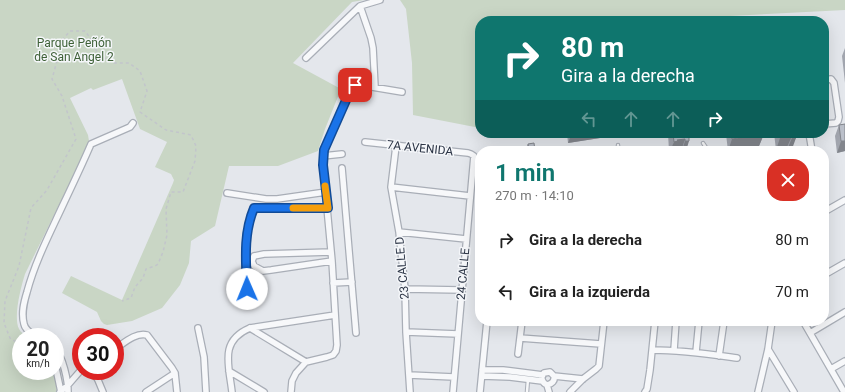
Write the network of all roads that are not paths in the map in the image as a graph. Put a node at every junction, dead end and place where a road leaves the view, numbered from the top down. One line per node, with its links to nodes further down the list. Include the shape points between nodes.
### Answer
1 (380, 0): 2 (street)
2 (360, 6): 3 (street); 5 (street, via 373,48)
3 (306, 58)
4 (829, 79): 8 (street, via 834,83 839,117 836,123)
5 (375, 87): 6 (street); 14 (street, via 355,85 351,89)
6 (402, 92)
7 (133, 123): 48 (street, via 130,127 91,144 39,256 29,284 22,317)
8 (829, 124)
9 (364, 142): 11 (street, 7A AVENIDA)
10 (703, 143): 12 (lane)
11 (396, 146): 15 (street, 7A AVENIDA, via 468,153); 17 (street, 23 CALLE D)
12 (705, 146)
13 (342, 154): 14 (street)
14 (323, 156): 18 (street)
15 (474, 156): 20 (street, 24 CALLE)
16 (342, 168): 30 (street)
17 (391, 187): 20 (street); 24 (street, 23 CALLE D)
18 (326, 192): 19 (street, via 277,199); 22 (street)
19 (227, 193)
20 (470, 196): 25 (street, 24 CALLE)
21 (845, 200): 23 (street)
22 (328, 208): 26 (street); 32 (street, via 254,208 246,245)
23 (829, 209)
24 (399, 232): 25 (street); 33 (street, 23 CALLE D)
25 (466, 239): 34 (street, 24 CALLE)
26 (331, 252): 27 (street); 27 (street, via 264,254 254,256 252,261 254,266 263,271)
27 (332, 261): 31 (street)
28 (845, 263): 29 (street)
29 (829, 272)
30 (352, 282): 31 (street); 52 (street)
31 (333, 283): 36 (street)
32 (247, 289)
33 (405, 289): 34 (street); 51 (street, 23 CALLE D)
34 (462, 290): 54 (street, 24 CALLE)
35 (845, 312): 37 (street)
36 (335, 315): 50 (street); 66 (street, via 336,351 333,355)
37 (829, 322)
38 (486, 326): 69 (street)
39 (521, 326): 55 (street)
40 (603, 326): 57 (street)
41 (654, 326): 59 (street)
42 (676, 326): 60 (street)
43 (699, 326): 61 (street)
44 (723, 326): 63 (street)
45 (771, 326): 58 (street)
46 (806, 326): 53 (street)
47 (822, 326): 53 (street)
48 (26, 328)
49 (198, 328): 88 (street, via 204,357)
50 (250, 328): 66 (street); 70 (street, via 242,331 231,342 228,357)
51 (406, 332): 54 (street); 72 (street, 23 CALLE D)
52 (356, 333)
53 (810, 333): 67 (street)
54 (458, 334): 75 (street, 24 CALLE)
55 (520, 338): 57 (street); 62 (street)
56 (124, 343): 71 (street, via 136,336 147,335)
57 (601, 344): 77 (street, via 599,366)
58 (768, 348): 99 (street); 100 (street)
59 (652, 350): 60 (street); 98 (street)
60 (674, 350): 61 (street)
61 (696, 352): 63 (street)
62 (518, 354)
63 (719, 356): 64 (street)
64 (737, 358)
65 (845, 361): 67 (street)
66 (306, 362): 91 (street, via 292,381)
67 (831, 369): 101 (street)
68 (64, 370): 82 (street)
69 (482, 370): 73 (street); 81 (street, via 503,370)
70 (230, 371): 89 (street); 90 (street)
71 (175, 374): 86 (street); 87 (street)
72 (409, 375): 75 (street); 92 (street, 23 CALLE D)
73 (482, 376): 76 (street); 94 (street)
74 (554, 376): 77 (street); 81 (street, via 552,384); 81 (street, via 546,372)
75 (454, 377): 93 (street, 24 CALLE)
76 (528, 379): 81 (street); 95 (lane)
77 (583, 379): 97 (street)
78 (58, 380): 83 (street)
79 (72, 380): 82 (street)
80 (98, 380): 85 (street)
81 (544, 380): 96 (street)
82 (68, 385): 83 (street); 84 (street)
83 (61, 392)
84 (68, 392)
85 (103, 392)
86 (146, 392)
87 (177, 392)
88 (206, 392)
89 (232, 392)
90 (264, 392)
91 (291, 392)
92 (410, 392)
93 (453, 392)
94 (480, 392)
95 (527, 392)
96 (549, 392)
97 (570, 392)
98 (645, 392)
99 (758, 392)
100 (794, 392)
101 (844, 392)

